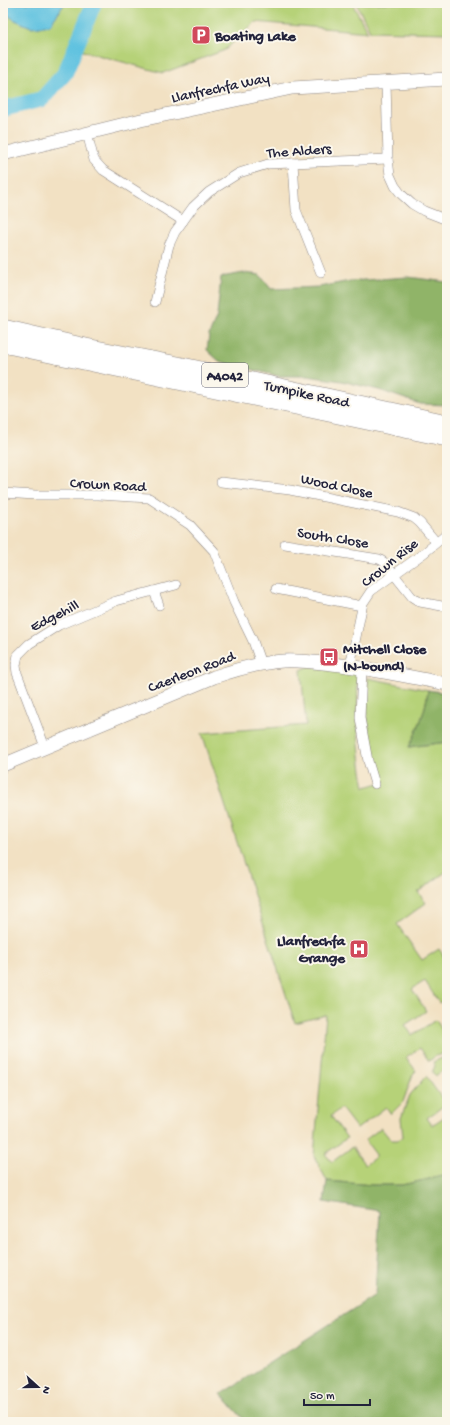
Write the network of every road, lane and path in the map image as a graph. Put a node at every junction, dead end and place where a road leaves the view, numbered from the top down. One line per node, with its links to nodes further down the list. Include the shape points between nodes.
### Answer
1 (447, 79): 2 (main road, Llanfrechfa Way)
2 (386, 82): 3 (main road, Llanfrechfa Way, via 292,88); 5 (street)
3 (87, 133): 4 (main road, Llanfrechfa Way); 7 (street, via 94,160 103,170)
4 (3, 154)
5 (388, 159): 6 (street, The Alders); 8 (street, via 390,175 401,194 424,211)
6 (293, 163): 7 (street, The Alders, via 268,164 239,173 209,192); 9 (street, via 296,210)
7 (183, 220): 10 (street, The Alders, via 169,245)
8 (447, 220)
9 (321, 273)
10 (155, 302)
11 (3, 328): 13 (highway, Turnpike Road / A4042)
12 (3, 344): 14 (highway, Turnpike Road / A4042)
13 (447, 423)
14 (447, 438)
15 (221, 482): 18 (street, Wood Close, via 290,490 398,512 414,518)
16 (3, 493): 27 (street, Crown Road, via 149,498 190,526 214,551)
17 (447, 534): 18 (street, Crown Rise)
18 (436, 542): 20 (street, Crown Rise)
19 (284, 544): 20 (street, South Close, via 379,559)
20 (394, 574): 25 (street, Crown Rise, via 371,591); 26 (street, South Close, via 416,600)
21 (176, 585): 23 (street, Edgehill)
22 (276, 589): 25 (street)
23 (154, 591): 24 (street); 30 (street, Edgehill, via 116,601 59,625 29,644 18,655 17,673)
24 (159, 605)
25 (362, 606): 28 (street, Crown Rise)
26 (447, 607)
27 (261, 664): 28 (main road, Caerleon Road, via 300,661); 30 (main road, Caerleon Road, via 214,677)
28 (356, 667): 29 (main road, Caerleon Road); 32 (street, Crown Rise, via 360,718)
29 (447, 684)
30 (45, 747): 31 (main road, Caerleon Road)
31 (3, 765)
32 (375, 784)

